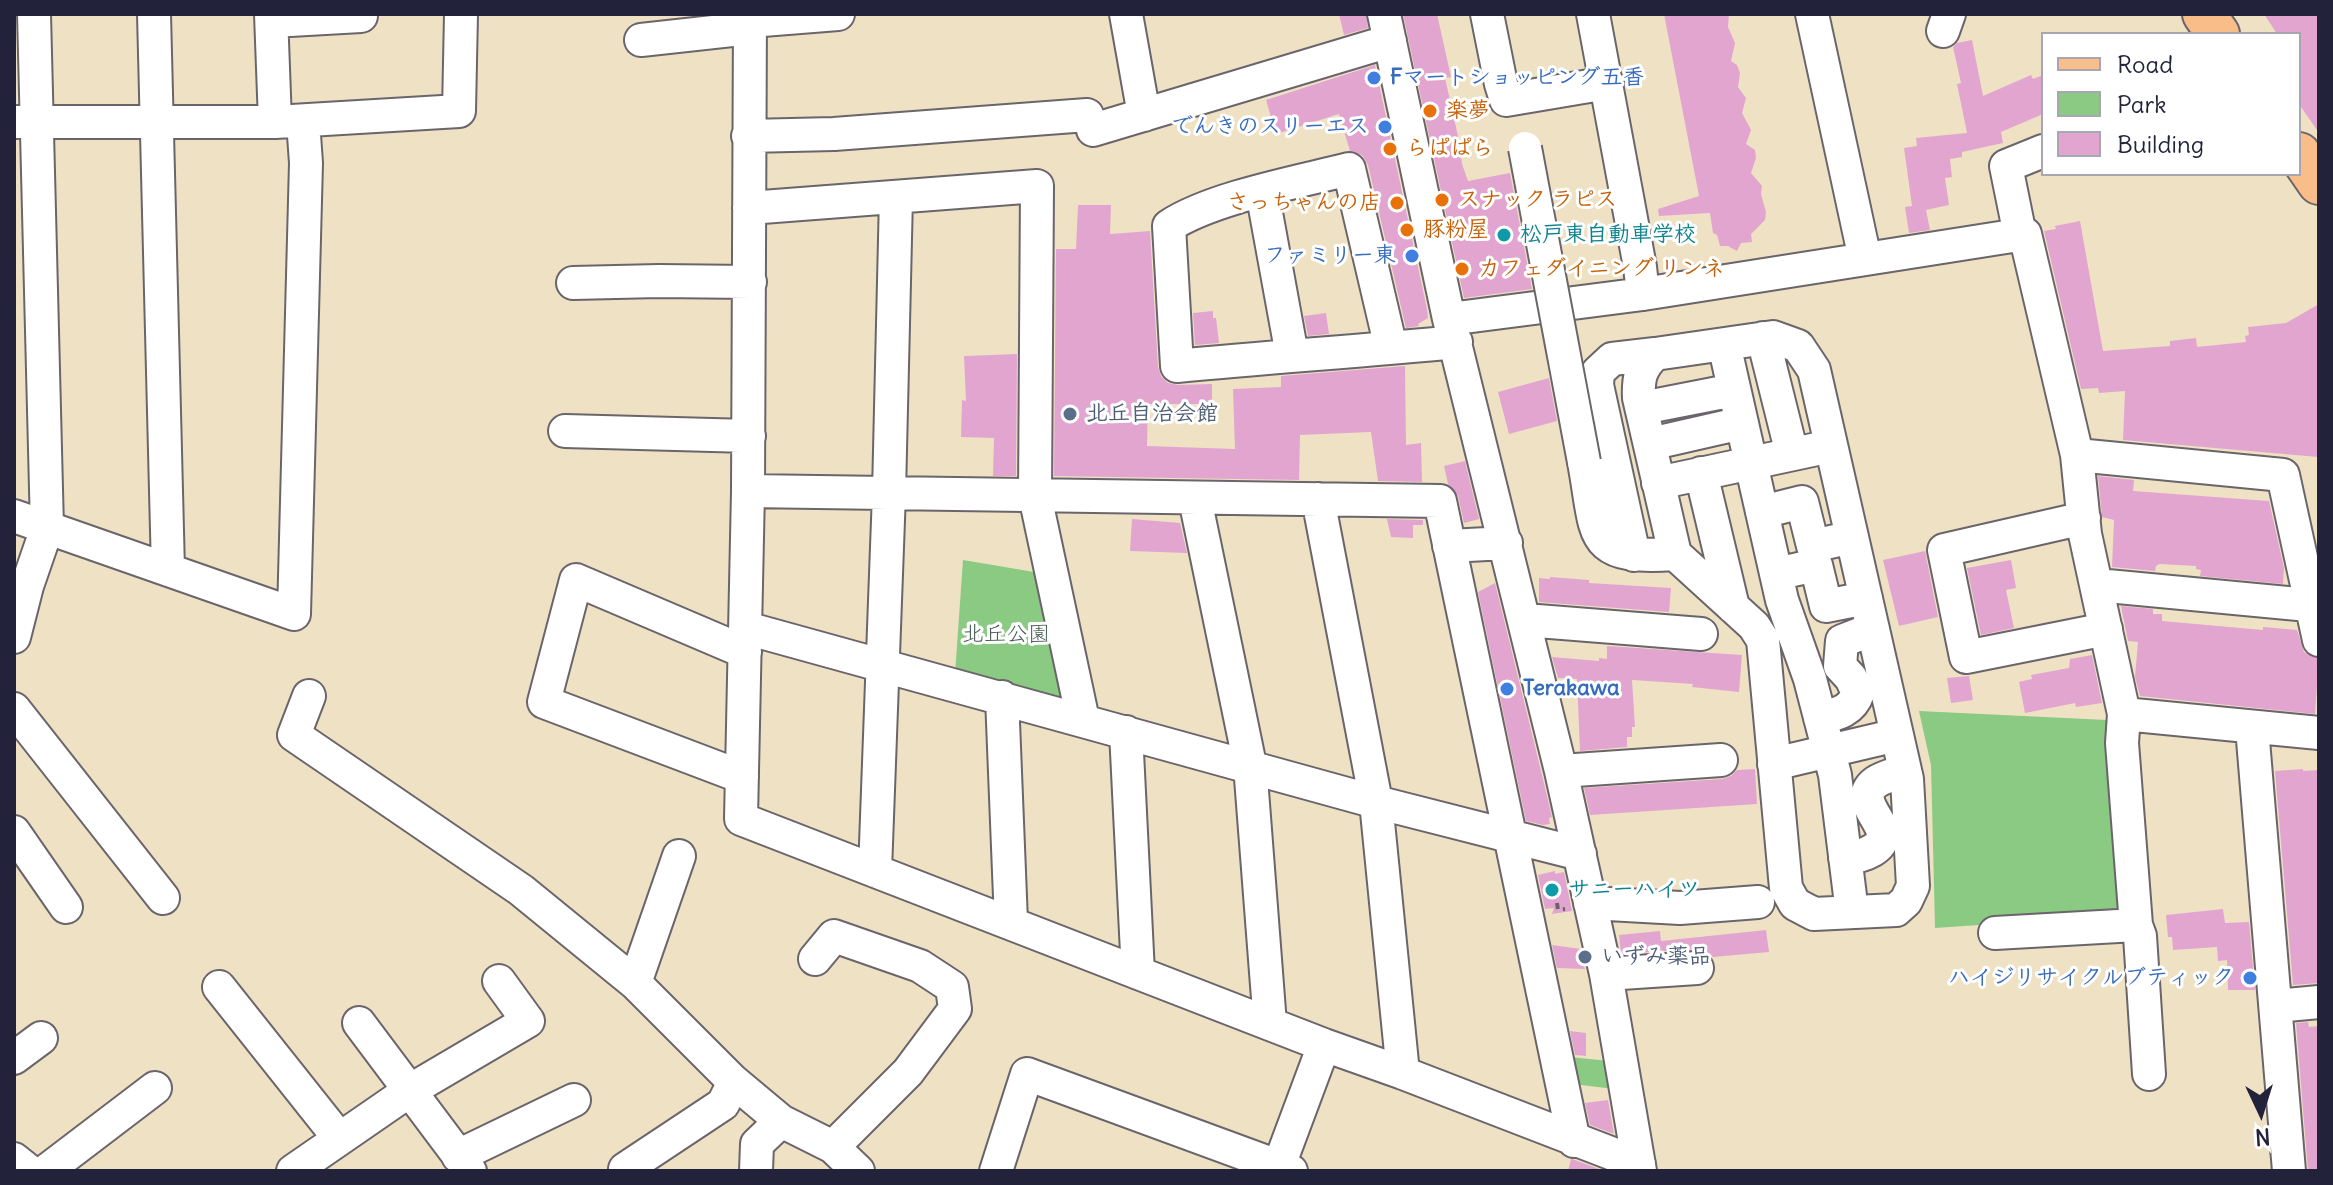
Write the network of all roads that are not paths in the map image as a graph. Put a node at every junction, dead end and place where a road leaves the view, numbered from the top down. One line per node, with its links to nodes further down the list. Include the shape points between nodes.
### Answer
1 (34, 14): 18 (street)
2 (154, 14): 20 (street)
3 (361, 14): 11 (street)
4 (461, 14): 19 (street, via 459,111)
5 (838, 14): 12 (street)
6 (1126, 14): 17 (street)
7 (1487, 14): 16 (street, via 1508,108)
8 (1593, 14): 16 (street)
9 (1812, 14): 30 (street)
10 (2204, 14): 14 (main road)
11 (272, 18): 19 (street)
12 (750, 21): 15 (street); 21 (street)
13 (1387, 27): 17 (street); 34 (street)
14 (2217, 32)
15 (641, 40)
16 (1607, 83): 33 (street)
17 (1144, 115): 21 (street, via 1090,122)
18 (25, 122): 20 (street); 60 (street)
19 (289, 122): 20 (street); 66 (street, via 306,163 294,614)
20 (157, 123): 66 (street)
21 (748, 136): 28 (street)
22 (1525, 148): 65 (street, bridge, via 1597,536 1610,549)
23 (2041, 152): 29 (street, via 2006,166)
24 (2301, 157): 25 (main road)
25 (2319, 183)
26 (1262, 191): 37 (street, via 1349,169); 39 (street); 39 (street, via 1169,226 1177,366)
27 (896, 197): 28 (street); 53 (street); 54 (street, via 1037,186)
28 (749, 208): 31 (street)
29 (2022, 235): 30 (street); 48 (street)
30 (1865, 259): 33 (street)
31 (750, 282): 32 (street); 44 (street)
32 (573, 283)
33 (1643, 294): 34 (street)
34 (1453, 330): 37 (street); 62 (street)
35 (1763, 338): 36 (street); 46 (street, via 1798,346 1814,370); 47 (street)
36 (1724, 344): 38 (street); 40 (street)
37 (1391, 348): 39 (street)
38 (1655, 354): 41 (street, via 1638,379); 65 (street, via 1612,359 1598,372)
39 (1292, 355)
40 (1734, 390): 41 (street); 42 (street)
41 (1642, 408): 45 (street)
42 (1742, 423): 45 (street); 49 (street)
43 (565, 431): 44 (street)
44 (749, 436): 52 (street)
45 (1650, 444): 51 (street)
46 (1831, 446): 47 (street); 61 (street)
47 (1792, 454): 49 (street)
48 (2077, 455): 59 (street); 71 (street, via 2283,475)
49 (1751, 463): 50 (street); 57 (street)
50 (1701, 473): 51 (street); 72 (street)
51 (1658, 483): 64 (street)
52 (748, 491): 53 (street); 78 (street)
53 (889, 493): 54 (street); 80 (street)
54 (1035, 496): 55 (street); 86 (street)
55 (1195, 499): 56 (street); 94 (street)
56 (1318, 499): 63 (street, via 1440,501); 98 (street)
57 (1762, 512): 61 (street, via 1802,502 1813,546); 67 (street)
58 (14, 516): 60 (street)
59 (2084, 518): 69 (street); 75 (street, via 1944,550 1966,657)
60 (47, 528): 66 (street); 68 (street)
61 (1852, 537): 70 (street)
62 (1506, 543): 63 (street); 73 (street)
63 (1449, 546): 100 (street)
64 (1675, 554): 65 (street); 72 (street)
65 (1634, 555)
66 (168, 570)
67 (1776, 574): 70 (street, via 1816,565 1826,606); 85 (street)
68 (20, 584): 77 (street)
69 (2097, 585): 71 (street); 75 (street)
70 (1866, 598): 74 (street)
71 (2316, 606): 79 (street)
72 (1733, 607): 93 (street, via 1763,640)
73 (1525, 620): 76 (street); 95 (street)
74 (1873, 629): 85 (street, via 1842,641 1839,649 1840,666 1858,693 1855,703); 90 (street)
75 (2106, 629): 84 (street)
76 (1701, 634)
77 (14, 637)
78 (746, 640): 80 (street); 97 (street); 97 (street, via 576,580 544,702)
79 (2319, 640)
80 (881, 664): 82 (street); 104 (street)
81 (309, 696): 118 (street, via 294,735 521,890)
82 (1002, 697): 86 (street); 110 (street)
83 (14, 709): 105 (street)
84 (2124, 714): 87 (street); 111 (street)
85 (1820, 718): 91 (street)
86 (1083, 720): 88 (street)
87 (2252, 728): 89 (street); 121 (street)
88 (1126, 732): 94 (street); 115 (street)
89 (2319, 733)
90 (1897, 735): 91 (street); 96 (street)
91 (1829, 751): 93 (street); 103 (street)
92 (1721, 760): 95 (street)
93 (1774, 764): 109 (street, via 1786,888 1795,904 1814,914)
94 (1250, 765): 98 (street); 123 (street)
95 (1561, 771): 101 (street)
96 (1905, 771): 103 (street, via 1874,783 1869,791 1867,803 1882,828 1879,844 1870,853); 109 (street, via 1913,886 1896,910)
97 (742, 777): 104 (street, via 741,819)
98 (1376, 802): 100 (street); 127 (street)
99 (14, 832): 108 (street)
100 (1510, 836): 101 (street); 134 (street)
101 (1580, 854): 107 (street)
102 (679, 856): 118 (street)
103 (1845, 858): 109 (street)
104 (875, 871): 110 (street)
105 (163, 898)
106 (1758, 902): 107 (street, via 1680,908)
107 (1590, 903): 116 (street)
108 (66, 907)
109 (1852, 912)
110 (1011, 922): 115 (street)
111 (2136, 925): 112 (street); 128 (street)
112 (1995, 933)
113 (815, 959): 135 (street, via 834,936 920,966 952,987 955,1009 908,1072)
114 (1697, 968): 116 (street)
115 (1138, 973): 123 (street)
116 (1606, 974): 139 (street)
117 (499, 981): 131 (street, via 528,1021)
118 (635, 983): 129 (street)
119 (219, 987): 136 (street)
120 (2319, 1002): 121 (street)
121 (2276, 1006): 148 (street)
122 (359, 1023): 131 (street)
123 (1270, 1024): 125 (street)
124 (41, 1038): 126 (street)
125 (1324, 1045): 127 (street); 141 (street)
126 (14, 1058)
127 (1403, 1073): 134 (street)
128 (2149, 1074)
129 (734, 1082): 133 (street); 140 (street, via 723,1104)
130 (155, 1088): 143 (street)
131 (409, 1091): 136 (street); 138 (street)
132 (574, 1100): 138 (street)
133 (781, 1121): 135 (street); 145 (street, via 757,1144)
134 (1574, 1141): 139 (street)
135 (833, 1147): 146 (street)
136 (334, 1153): 144 (street)
137 (14, 1159): 142 (street)
138 (464, 1164)
139 (1640, 1168)
140 (625, 1169)
141 (1282, 1170): 147 (street, via 1027,1074)
142 (29, 1171)
143 (46, 1171)
144 (293, 1171)
145 (756, 1171)
146 (858, 1171)
147 (996, 1171)
148 (2289, 1171)

